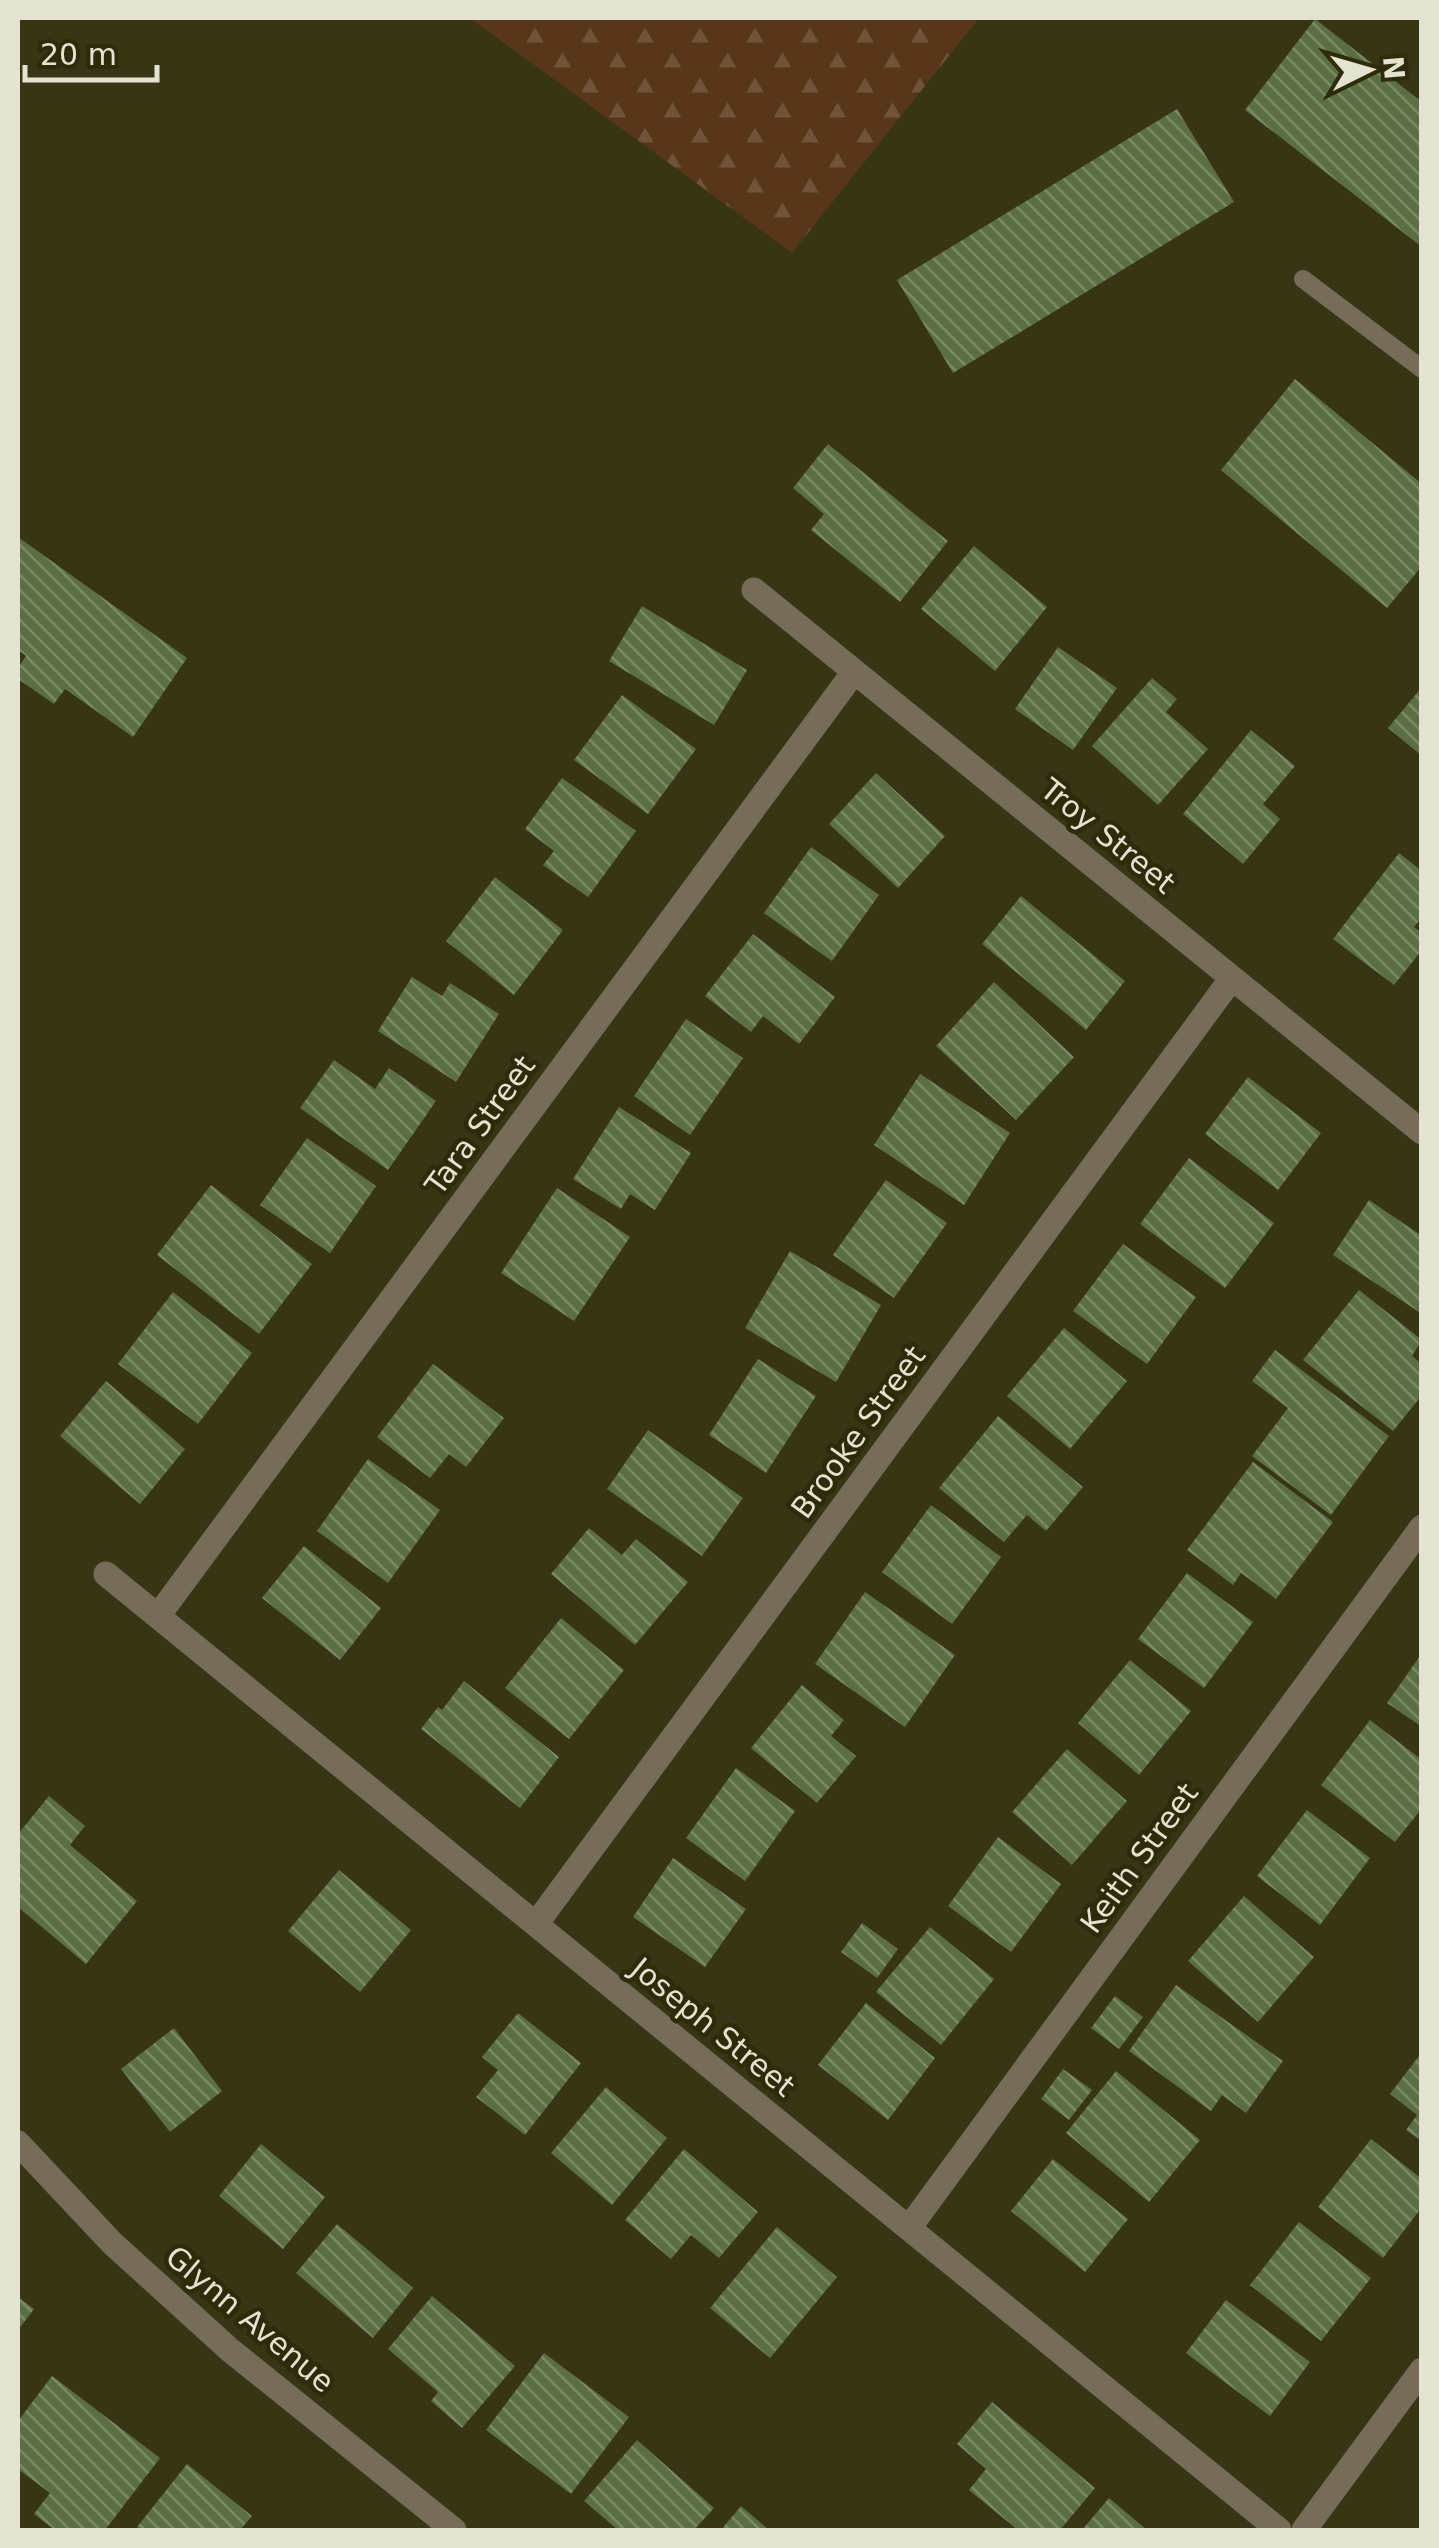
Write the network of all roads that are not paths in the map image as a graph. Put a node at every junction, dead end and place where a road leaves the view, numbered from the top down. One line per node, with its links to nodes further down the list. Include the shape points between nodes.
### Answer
1 (1303, 279): 2 (lane)
2 (1422, 369)
3 (754, 590): 4 (street, Troy Street)
4 (854, 672): 5 (street, Troy Street); 9 (street, Tara Street)
5 (1232, 978): 6 (street, Troy Street); 10 (street, Brooke Street)
6 (1422, 1132)
7 (1422, 1527): 12 (street, Keith Street)
8 (106, 1574): 9 (street, Joseph Street)
9 (158, 1616): 10 (street, Joseph Street)
10 (536, 1924): 12 (street, Joseph Street)
11 (18, 2142): 14 (street, Glynn Avenue, via 112,2243 230,2350)
12 (909, 2228): 15 (street, Joseph Street)
13 (1422, 2370): 16 (street)
14 (454, 2530)
15 (1279, 2530)
16 (1304, 2530)

